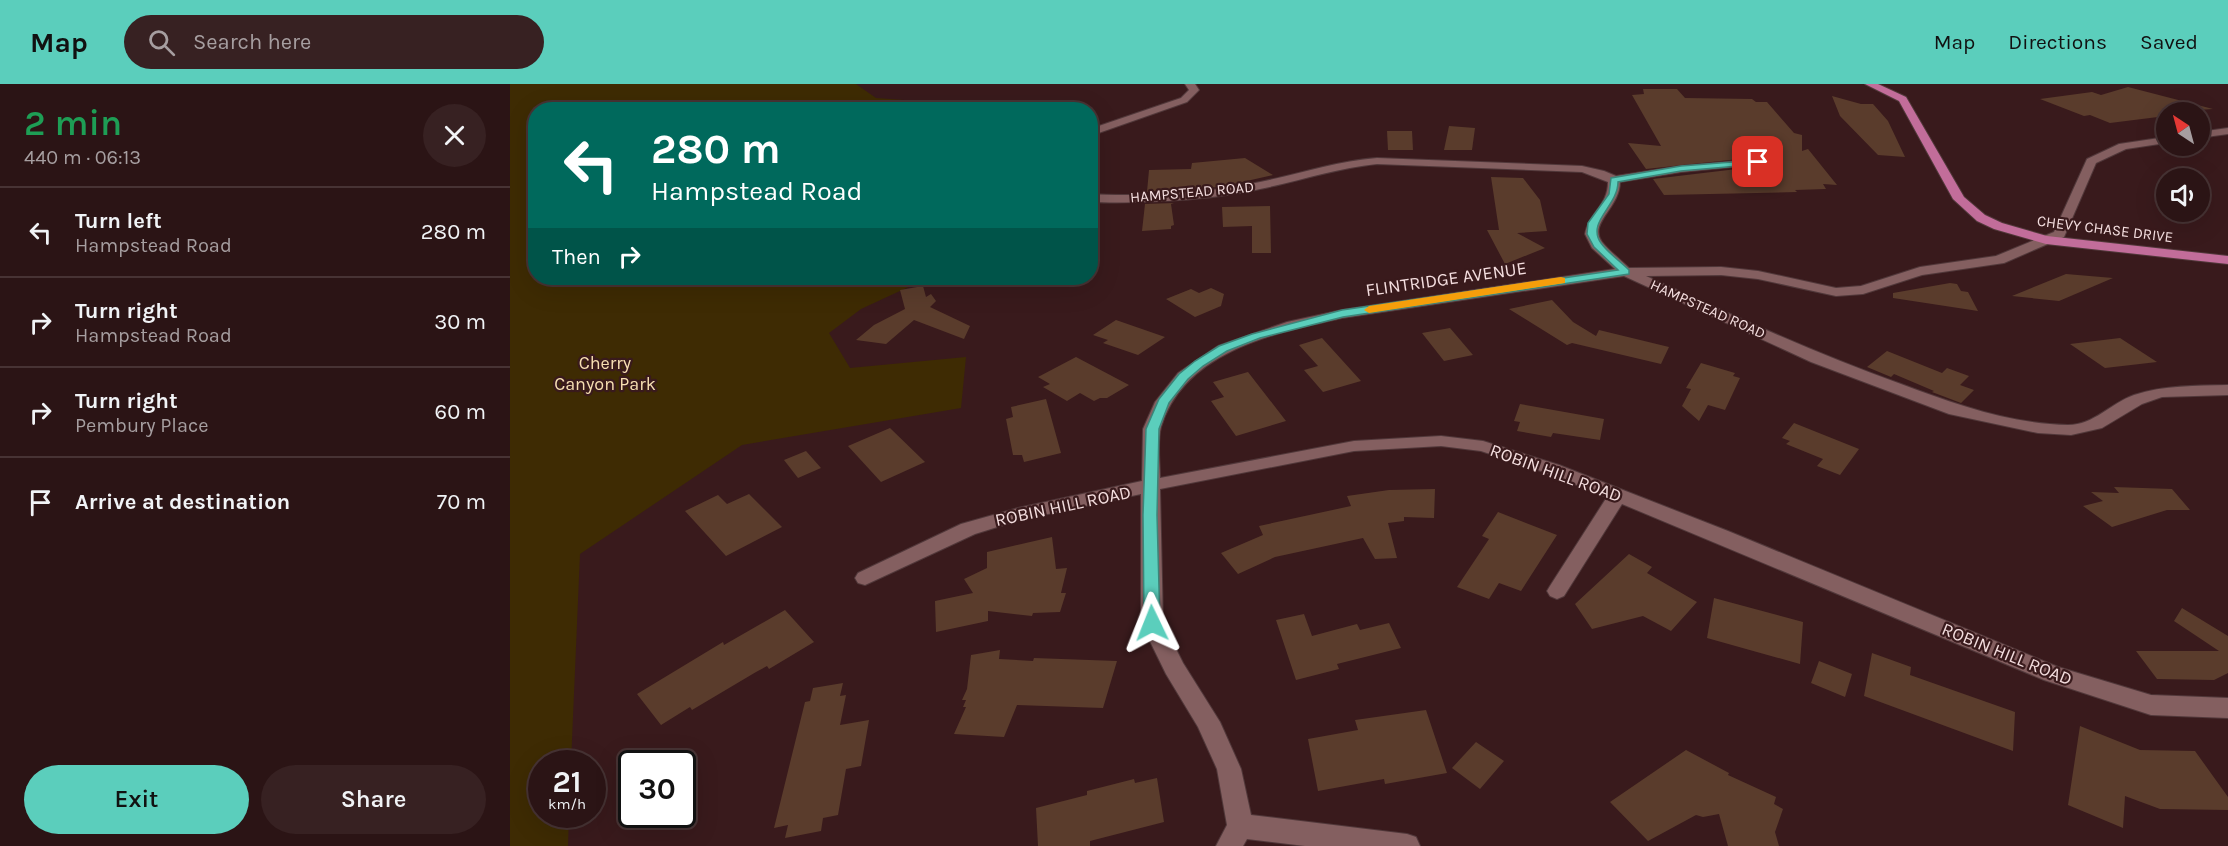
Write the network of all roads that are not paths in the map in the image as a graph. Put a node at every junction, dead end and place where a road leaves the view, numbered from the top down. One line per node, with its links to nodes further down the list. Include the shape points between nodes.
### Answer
1 (1190, 84): 3 (street, via 1194,90 1184,100)
2 (1870, 84): 10 (main road, CHEVY CHASE DRIVE, via 1903,99 1959,199 1971,210 1998,226)
3 (1098, 130)
4 (2228, 131): 5 (street)
5 (2210, 133)
6 (2156, 141): 10 (street, FLINTRIDGE AVENUE, via 2123,146 2091,161 2059,234)
7 (1758, 162): 8 (street, via 1691,167)
8 (1614, 180): 9 (street, HAMPSTEAD ROAD, via 1582,169 1377,161 1221,192); 12 (street, HAMPSTEAD ROAD, via 1614,194 1593,223 1591,234 1597,245)
9 (1098, 198)
10 (2046, 240): 11 (main road, CHEVY CHASE DRIVE); 12 (street, FLINTRIDGE AVENUE, via 1999,260 1920,271 1863,290 1836,292 1721,271)
11 (2228, 260)
12 (1626, 272): 13 (street, HAMPSTEAD ROAD, via 1817,359 1955,410 2038,429 2071,430 2096,424 2136,400 2160,392); 14 (street, FLINTRIDGE AVENUE, via 1342,314 1292,325 1223,349 1184,376 1163,402 1152,429)
13 (2228, 390)
14 (1150, 488): 15 (street, ROBIN HILL ROAD, via 1232,468 1354,446 1441,441 1483,446); 16 (street, ROBIN HILL ROAD, via 1072,502 968,529); 19 (street, FLINTRIDGE AVENUE, via 1152,623 1174,668 1208,722 1229,769)
15 (1618, 495): 17 (street); 18 (street, ROBIN HILL ROAD, via 2052,674 2151,705)
16 (864, 578)
17 (1557, 591)
18 (2228, 708)
19 (1235, 836): 20 (street)
20 (1407, 846)

